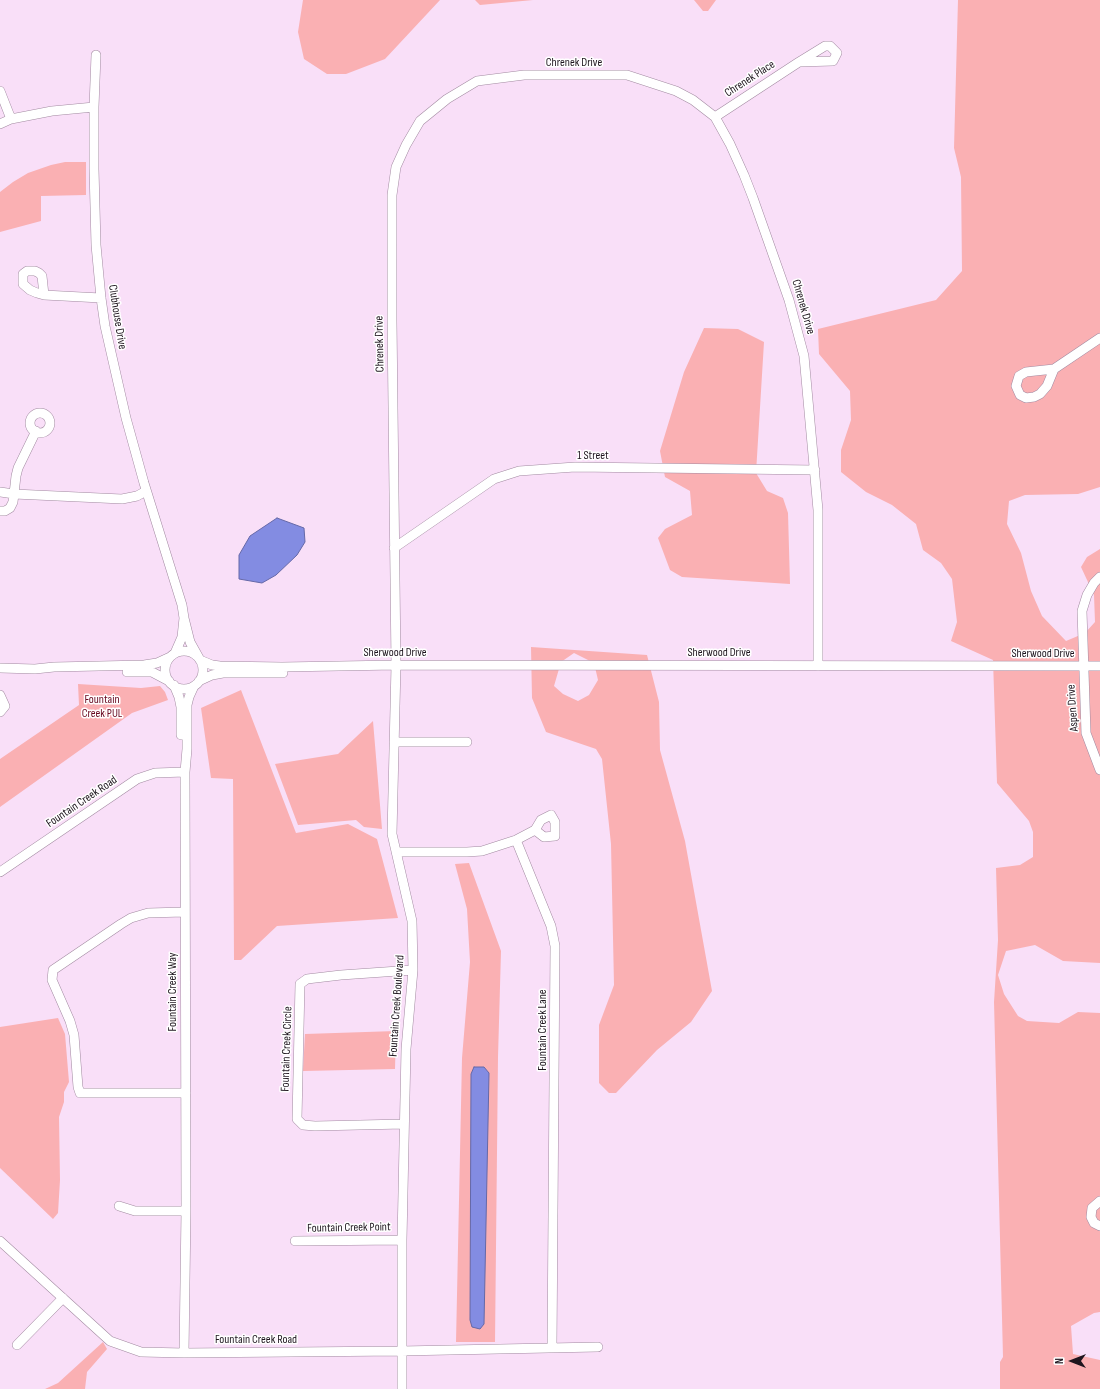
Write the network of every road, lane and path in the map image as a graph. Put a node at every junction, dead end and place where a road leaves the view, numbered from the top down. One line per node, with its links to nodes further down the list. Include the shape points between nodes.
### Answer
1 (96, 55): 4 (street, Clubhouse Drive)
2 (799, 62): 5 (street, Chrenek Place)
3 (0, 91): 6 (street)
4 (94, 107): 6 (street, via 52,111); 9 (street, Clubhouse Drive, via 94,208)
5 (715, 116): 13 (street, Chrenek Drive, via 744,175 789,300 804,356); 18 (street, Chrenek Drive, via 676,91 628,75 524,75 477,81 447,99 420,121 396,167 392,196)
6 (11, 119): 7 (street)
7 (0, 124)
8 (44, 295): 9 (street)
9 (101, 298): 14 (street, Clubhouse Drive, via 118,389)
10 (1100, 338): 11 (street)
11 (1054, 369)
12 (36, 431): 16 (street, via 18,468)
13 (815, 470): 18 (street, 1 Street, via 575,467 519,471 494,479); 25 (street, Chrenek Drive, via 818,510)
14 (146, 491): 16 (street, via 122,499); 20 (street, Clubhouse Drive)
15 (0, 492): 16 (street)
16 (14, 494): 17 (street, via 10,508)
17 (0, 511)
18 (394, 548): 24 (street, Chrenek Drive)
19 (1100, 577): 26 (street, Aspen Drive, via 1087,595 1082,611)
20 (184, 618): 21 (street, Clubhouse Drive, via 182,637); 22 (street, Clubhouse Drive, via 190,642)
21 (173, 655): 22 (street, via 186,651); 29 (street, via 144,666); 30 (street, via 165,669)
22 (200, 660): 23 (street, Sherwood Drive, via 220,666); 31 (street, via 203,670)
23 (337, 665): 24 (street, Sherwood Drive); 31 (street, Sherwood Drive, via 310,672 217,674)
24 (396, 665): 25 (street, Sherwood Drive); 34 (street, Fountain Creek Boulevard)
25 (818, 666): 26 (street, Sherwood Drive)
26 (1083, 666): 27 (street, Sherwood Drive); 36 (street, Aspen Drive, via 1086,733)
27 (1100, 666)
28 (0, 668): 29 (street)
29 (36, 669): 30 (street, via 147,672 157,674)
30 (171, 683): 31 (street, via 184,688); 37 (street, Fountain Creek Way, via 181,707 181,749)
31 (196, 683): 37 (street, Fountain Creek Way, via 187,705)
32 (0, 695): 33 (street, via 5,706)
33 (0, 712)
34 (394, 742): 35 (street); 40 (street, Fountain Creek Boulevard, via 392,834)
35 (467, 742)
36 (1100, 770)
37 (185, 772): 41 (street, Fountain Creek Road, via 155,773 138,779); 42 (street, Fountain Creek Way)
38 (535, 830): 39 (street)
39 (516, 840): 40 (street, via 482,851); 56 (street, Fountain Creek Lane, via 551,926 555,946)
40 (396, 852): 43 (street, Fountain Creek Boulevard, via 412,921)
41 (0, 872)
42 (184, 912): 44 (street, Fountain Creek Way); 44 (street, via 148,913 131,918 53,970 52,980 74,1035 80,1093)
43 (413, 970): 45 (street, Fountain Creek Boulevard, via 406,1049); 45 (street, Fountain Creek Circle, via 341,974 308,979 300,984 297,1120 303,1125 315,1126)
44 (186, 1093): 48 (street, Fountain Creek Way)
45 (404, 1124): 50 (street, Fountain Creek Boulevard)
46 (1100, 1201): 49 (street, via 1092,1208 1091,1217 1094,1223)
47 (119, 1206): 48 (street, via 135,1211)
48 (186, 1211): 58 (street, Fountain Creek Way)
49 (1100, 1226)
50 (402, 1240): 52 (street, Fountain Creek Point); 57 (street, Fountain Creek Boulevard)
51 (0, 1241): 53 (street, Fountain Creek Road)
52 (295, 1241)
53 (63, 1298): 54 (street); 58 (street, Fountain Creek Road, via 110,1341 141,1352)
54 (18, 1345)
55 (598, 1347): 56 (street, Fountain Creek Road)
56 (552, 1348): 57 (street, Fountain Creek Road)
57 (401, 1351): 58 (street, Fountain Creek Road); 59 (street, Fountain Creek Boulevard)
58 (184, 1353)
59 (402, 1389)

